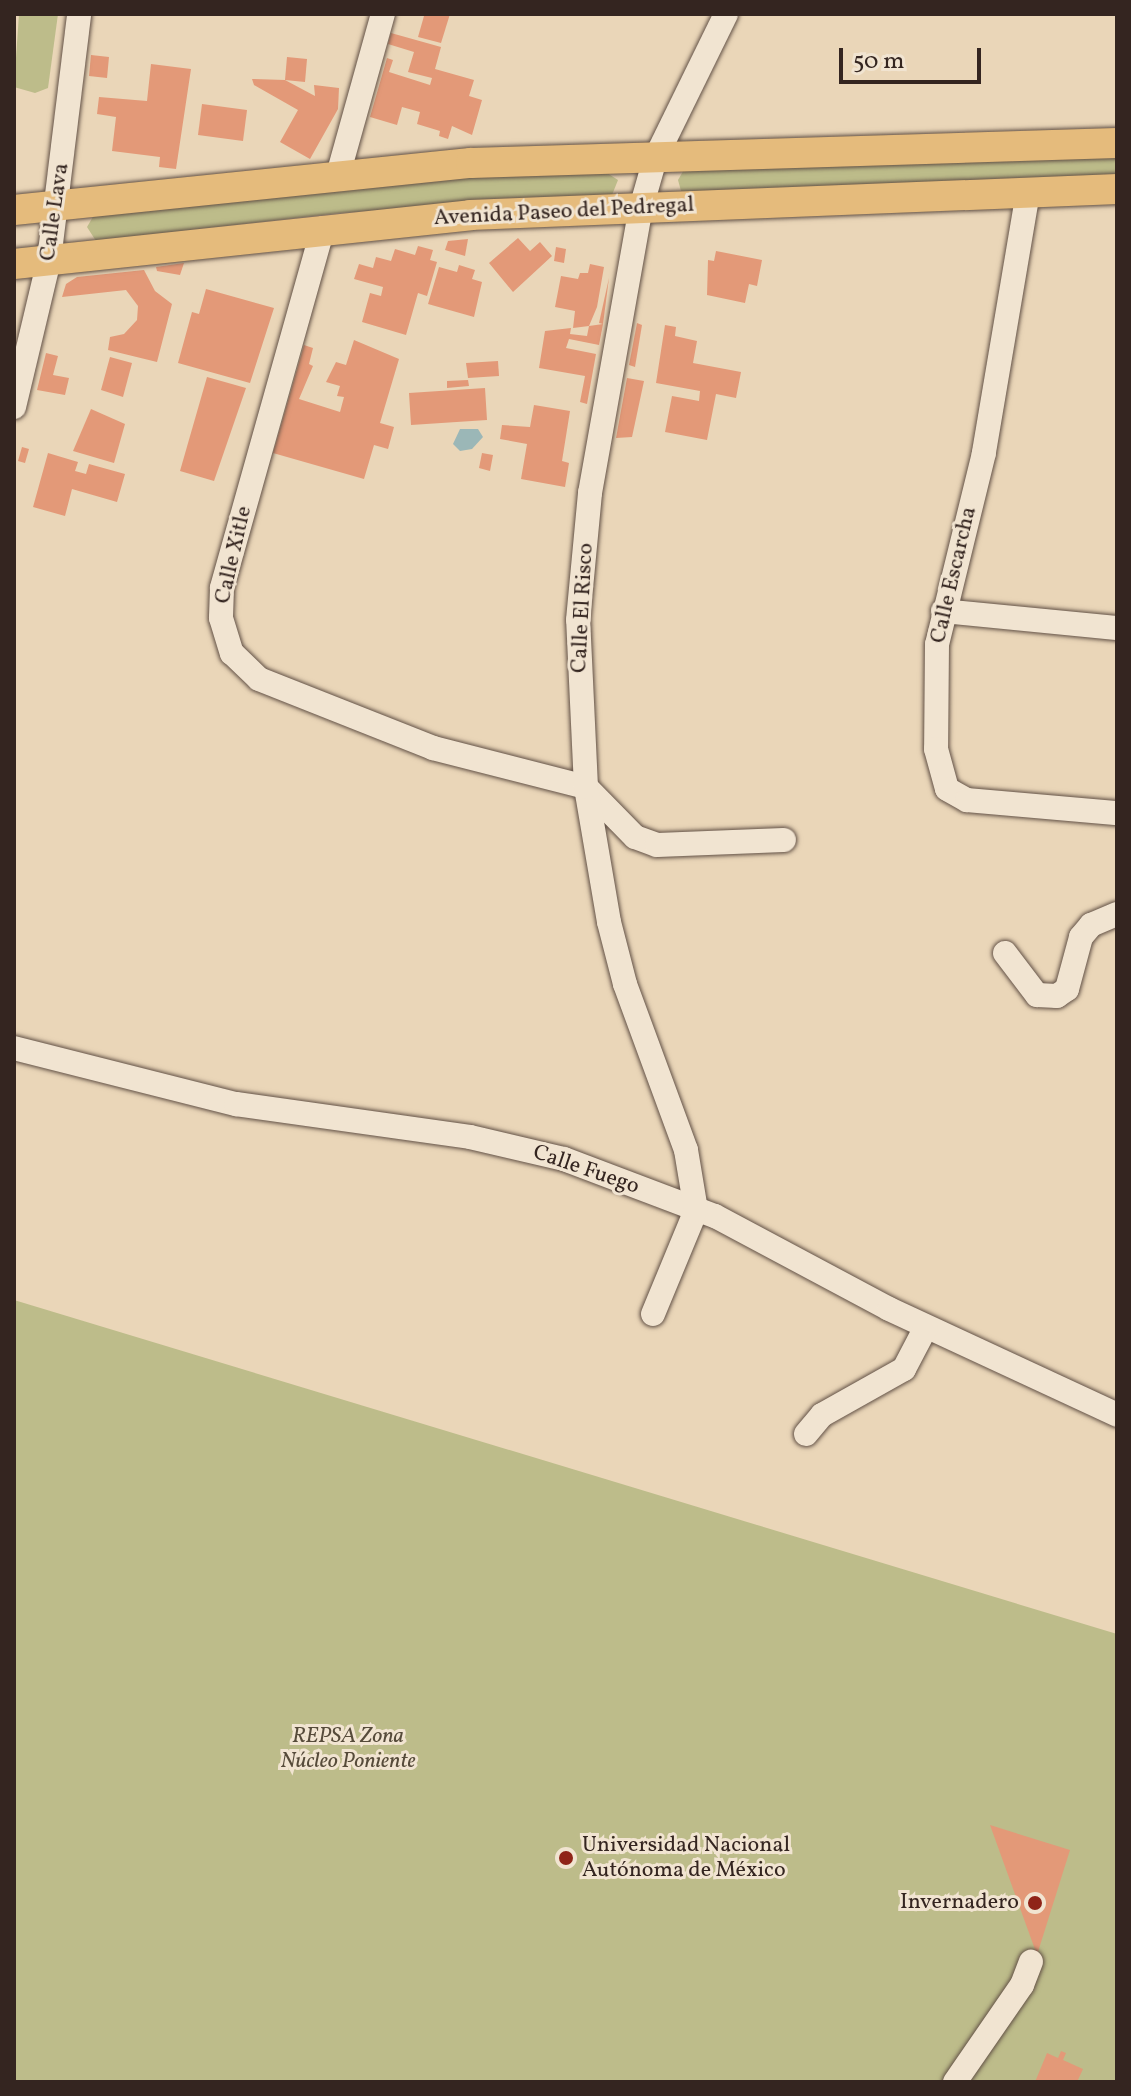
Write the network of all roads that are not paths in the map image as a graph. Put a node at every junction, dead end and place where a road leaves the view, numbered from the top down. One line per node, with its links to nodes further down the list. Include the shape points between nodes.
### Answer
1 (79, 14): 9 (street, Calle Lava)
2 (383, 14): 6 (street)
3 (726, 14): 5 (street, Calle El Risco)
4 (1117, 143): 5 (main road)
5 (655, 159): 6 (main road, via 471,163); 10 (street, Calle El Risco)
6 (338, 175): 9 (main road)
7 (1117, 189): 8 (main road, Avenida Paseo del Pedregal)
8 (1028, 192): 10 (main road, Avenida Paseo del Pedregal); 16 (street, Calle Escarcha, via 984,453)
9 (57, 205): 11 (main road); 13 (street, Calle Lava)
10 (641, 208): 12 (main road, Avenida Paseo del Pedregal); 18 (street, Calle El Risco, via 590,493 578,620)
11 (14, 210)
12 (323, 228): 13 (main road, Avenida Paseo del Pedregal); 18 (street, Calle Xitle, via 222,588 221,618 232,653 259,679 433,748)
13 (49, 260): 14 (main road, Avenida Paseo del Pedregal); 15 (street, Calle Lava)
14 (14, 264)
15 (14, 407)
16 (943, 611): 17 (street); 19 (street, Calle Escarcha, via 934,675 936,749 947,789 967,800)
17 (1117, 628)
18 (586, 787): 20 (street, via 635,837 657,845); 24 (street, Calle El Risco, via 609,922 630,998 686,1150)
19 (1117, 813)
20 (784, 840)
21 (1117, 914): 22 (street, via 1091,925 1081,937 1067,989 1057,996 1037,995)
22 (1005, 953)
23 (14, 1048): 24 (street, Calle Fuego, via 236,1104 454,1134 564,1159)
24 (696, 1210): 25 (street); 26 (street, Calle Fuego)
25 (653, 1314)
26 (926, 1327): 27 (street, Calle Fuego); 28 (street, via 904,1369 822,1415)
27 (1117, 1415)
28 (806, 1434)
29 (1031, 1962): 30 (street, via 1022,1985)
30 (955, 2082)

